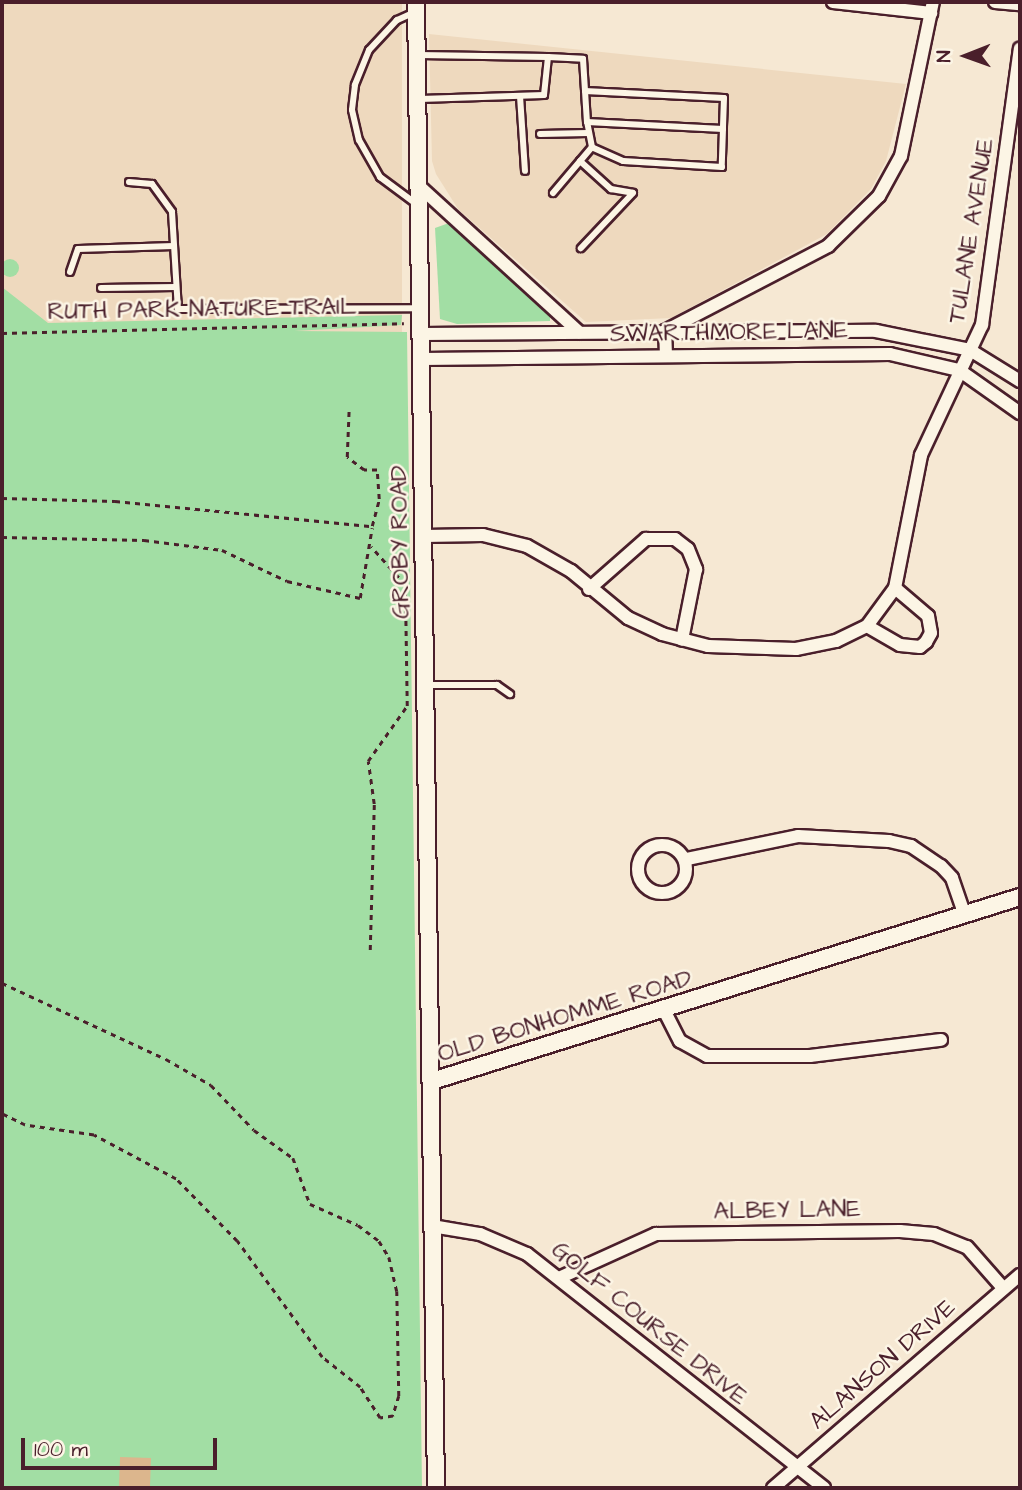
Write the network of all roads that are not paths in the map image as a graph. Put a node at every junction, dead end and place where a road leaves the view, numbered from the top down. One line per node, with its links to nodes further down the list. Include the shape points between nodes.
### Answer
1 (833, 2): 5 (street)
2 (995, 2): 3 (street)
3 (1020, 4)
4 (416, 7): 7 (street, GROBY ROAD); 22 (lane, via 369,50 355,85 352,110 359,140 380,177)
5 (932, 7): 29 (street, via 901,156 866,214 828,246)
6 (1020, 49): 32 (street, TULANE AVENUE, via 982,325)
7 (417, 55): 8 (lane); 11 (street, GROBY ROAD)
8 (548, 57): 9 (lane, via 583,59); 10 (lane, via 548,92)
9 (585, 91): 12 (lane); 13 (lane, via 724,98)
10 (520, 96): 11 (lane); 18 (lane)
11 (418, 99): 20 (street, GROBY ROAD)
12 (587, 122): 13 (lane); 15 (lane)
13 (723, 129): 16 (lane, via 722,167 623,161)
14 (540, 134): 15 (lane)
15 (588, 134): 16 (lane)
16 (593, 147): 17 (lane)
17 (580, 161): 21 (lane); 24 (lane, via 611,189 633,194)
18 (525, 171)
19 (129, 182): 23 (lane, via 152,184 162,194 172,212)
20 (419, 186): 22 (street, GROBY ROAD); 30 (street, SWARTHMORE LANE)
21 (553, 193)
22 (420, 206): 28 (street, GROBY ROAD)
23 (174, 246): 25 (lane, via 78,249); 26 (lane)
24 (581, 248)
25 (70, 272)
26 (177, 287): 27 (lane); 28 (lane, via 178,309)
27 (101, 288)
28 (421, 307): 31 (street, GROBY ROAD)
29 (665, 331): 30 (street, SWARTHMORE LANE); 32 (street, SWARTHMORE LANE, via 876,331); 33 (street)
30 (579, 332): 31 (street, SWARTHMORE LANE)
31 (421, 334): 34 (street, GROBY ROAD)
32 (970, 350): 35 (street, TULANE AVENUE); 36 (street, SWARTHMORE LANE)
33 (666, 356): 34 (street, SWARTHMORE LANE); 35 (street, SWARTHMORE LANE, via 863,352 916,357)
34 (422, 359): 38 (street, GROBY ROAD)
35 (959, 370): 37 (street, SWARTHMORE LANE); 39 (street, TULANE AVENUE, via 912,484 905,559)
36 (1020, 381)
37 (1020, 412)
38 (424, 536): 40 (street, TULANE AVENUE, via 483,536 527,546 571,572); 43 (street, GROBY ROAD)
39 (895, 588): 41 (street, TULANE AVENUE); 41 (street, via 928,616 931,633 926,642 920,647 900,645)
40 (589, 589): 42 (street, TULANE AVENUE, via 628,618); 42 (street, via 646,539 675,539 688,549 695,569)
41 (867, 626): 42 (street, TULANE AVENUE, via 836,641 796,649 738,649)
42 (682, 640)
43 (426, 685): 44 (lane, via 497,685); 50 (street, GROBY ROAD)
44 (510, 694)
45 (687, 859): 45 (street, via 676,890 649,891 640,881 639,857 651,846 667,845); 47 (street, via 799,836 889,841 911,846 941,866 951,878)
46 (1020, 897): 47 (street, OLD BONHOMME ROAD)
47 (965, 915): 48 (street, OLD BONHOMME ROAD)
48 (664, 1010): 49 (street, via 680,1041 707,1056 810,1056); 50 (street, OLD BONHOMME ROAD)
49 (941, 1040)
50 (432, 1081): 51 (street, OLD BONHOMME ROAD)
51 (432, 1226): 53 (street, GOLF COURSE DRIVE, via 500,1240); 56 (street, OLD BONHOMME ROAD)
52 (1020, 1275): 54 (street, ALANSON DRIVE)
53 (559, 1278): 54 (street, ALBEY LANE, via 656,1234 900,1231 934,1234 967,1247); 55 (street, GOLF COURSE DRIVE)
54 (1003, 1288): 55 (street, ALANSON DRIVE)
55 (796, 1469): 57 (street, ALANSON DRIVE); 58 (street, GOLF COURSE DRIVE)
56 (436, 1488)
57 (774, 1488)
58 (824, 1488)

